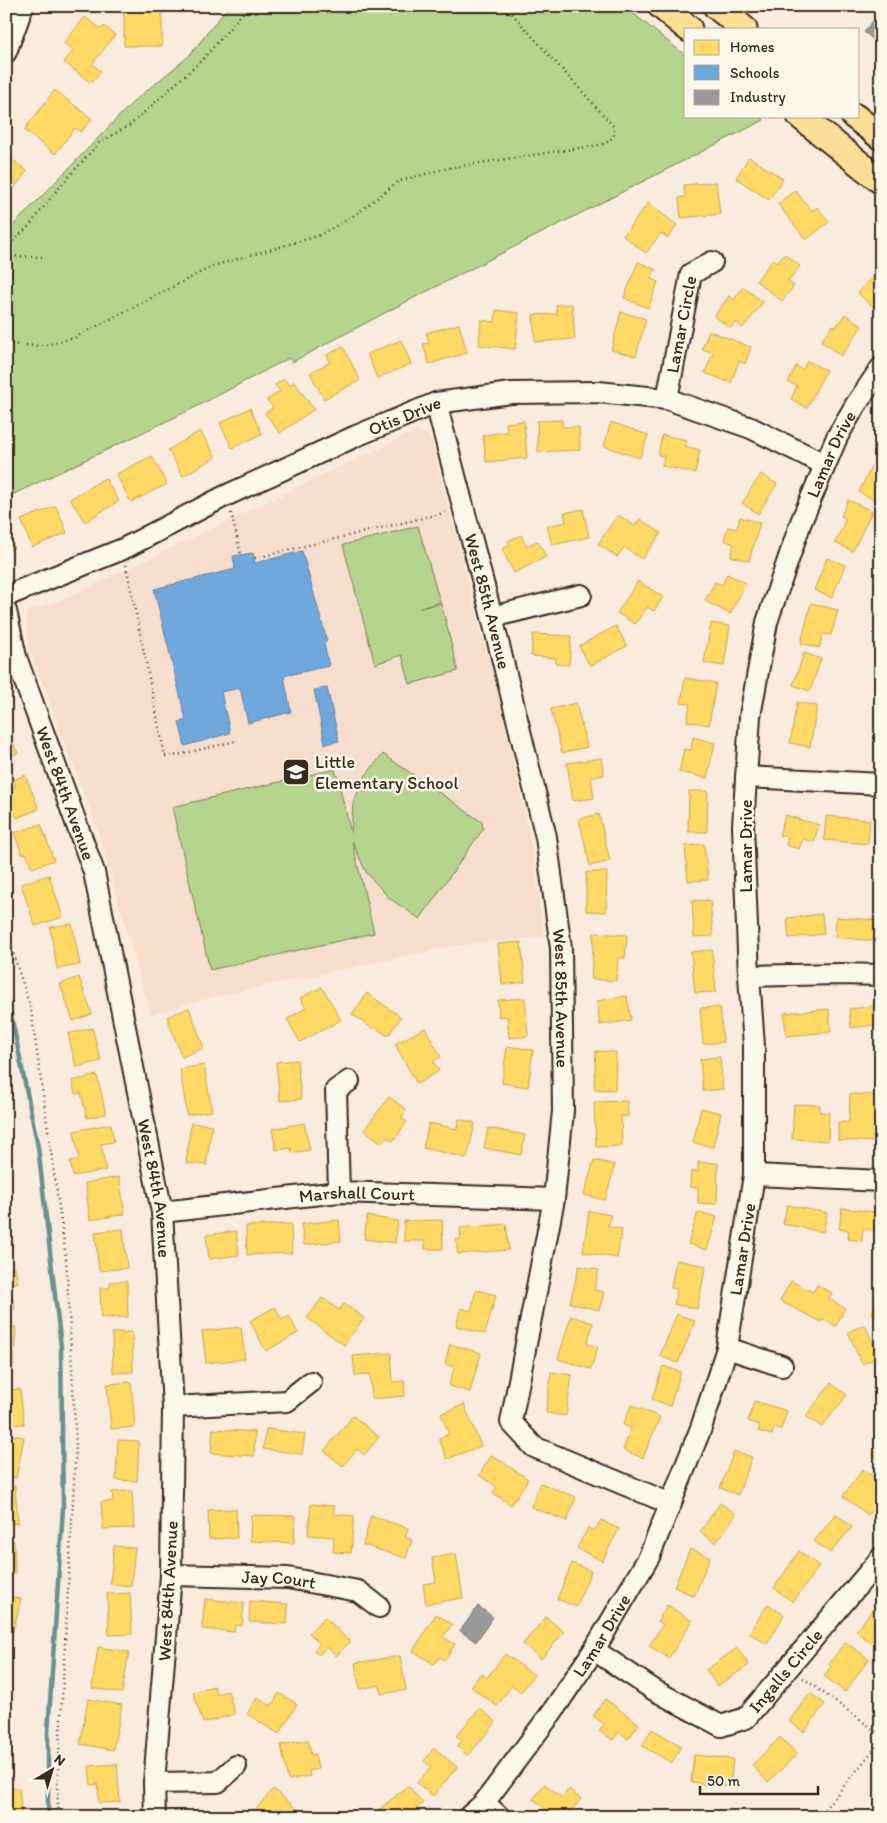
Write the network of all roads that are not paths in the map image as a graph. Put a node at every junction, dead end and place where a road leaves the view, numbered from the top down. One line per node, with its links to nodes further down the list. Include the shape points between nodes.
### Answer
1 (23, 6): 6 (street)
2 (661, 6): 4 (main road)
3 (716, 6): 5 (main road)
4 (688, 28)
5 (743, 28)
6 (6, 52)
7 (803, 118): 10 (main road)
8 (857, 118): 9 (main road)
9 (881, 137)
10 (881, 180)
11 (712, 262): 13 (street, Lamar Circle, via 691,274)
12 (881, 368): 15 (street, Lamar Drive, via 855,406)
13 (667, 400): 14 (street, Otis Drive, via 598,392 550,392 511,393); 15 (street, Otis Drive, via 752,428)
14 (436, 403): 17 (street, Otis Drive, via 223,497 122,549); 19 (street, West 85th Avenue)
15 (824, 464): 20 (street, Lamar Drive, via 768,622 750,716)
16 (582, 594): 19 (street)
17 (6, 596)
18 (6, 611): 29 (street, West 84th Avenue, via 16,657 94,872)
19 (492, 617): 28 (street, West 85th Avenue, via 546,837 560,948 563,1112)
20 (746, 777): 21 (street); 23 (street, Lamar Drive, via 743,826)
21 (881, 784)
22 (881, 975): 23 (street)
23 (749, 976): 25 (street, Lamar Drive, via 754,1046)
24 (349, 1081): 27 (street, via 336,1090)
25 (754, 1175): 26 (street); 30 (street, Lamar Drive)
26 (881, 1181)
27 (339, 1192): 28 (street, Marshall Court); 29 (street, Marshall Court)
28 (554, 1199): 34 (street, West 85th Avenue, via 511,1422 534,1447)
29 (162, 1212): 33 (street, West 84th Avenue)
30 (727, 1348): 31 (street); 34 (street, Lamar Drive, via 701,1428)
31 (782, 1366)
32 (311, 1382): 33 (street, via 287,1401)
33 (173, 1407): 36 (street, West 84th Avenue)
34 (671, 1504): 38 (street, Lamar Drive, via 649,1557)
35 (881, 1558): 38 (street, Ingalls Circle, via 746,1718 721,1726 654,1690)
36 (171, 1575): 37 (street, Jay Court, via 288,1578 358,1592); 40 (street, West 84th Avenue)
37 (378, 1607)
38 (594, 1650): 41 (street, Lamar Drive)
39 (236, 1766): 40 (street, via 218,1782)
40 (154, 1783): 42 (street, West 84th Avenue)
41 (484, 1803): 43 (street, Lamar Drive); 44 (street)
42 (155, 1817)
43 (468, 1817)
44 (500, 1817)

